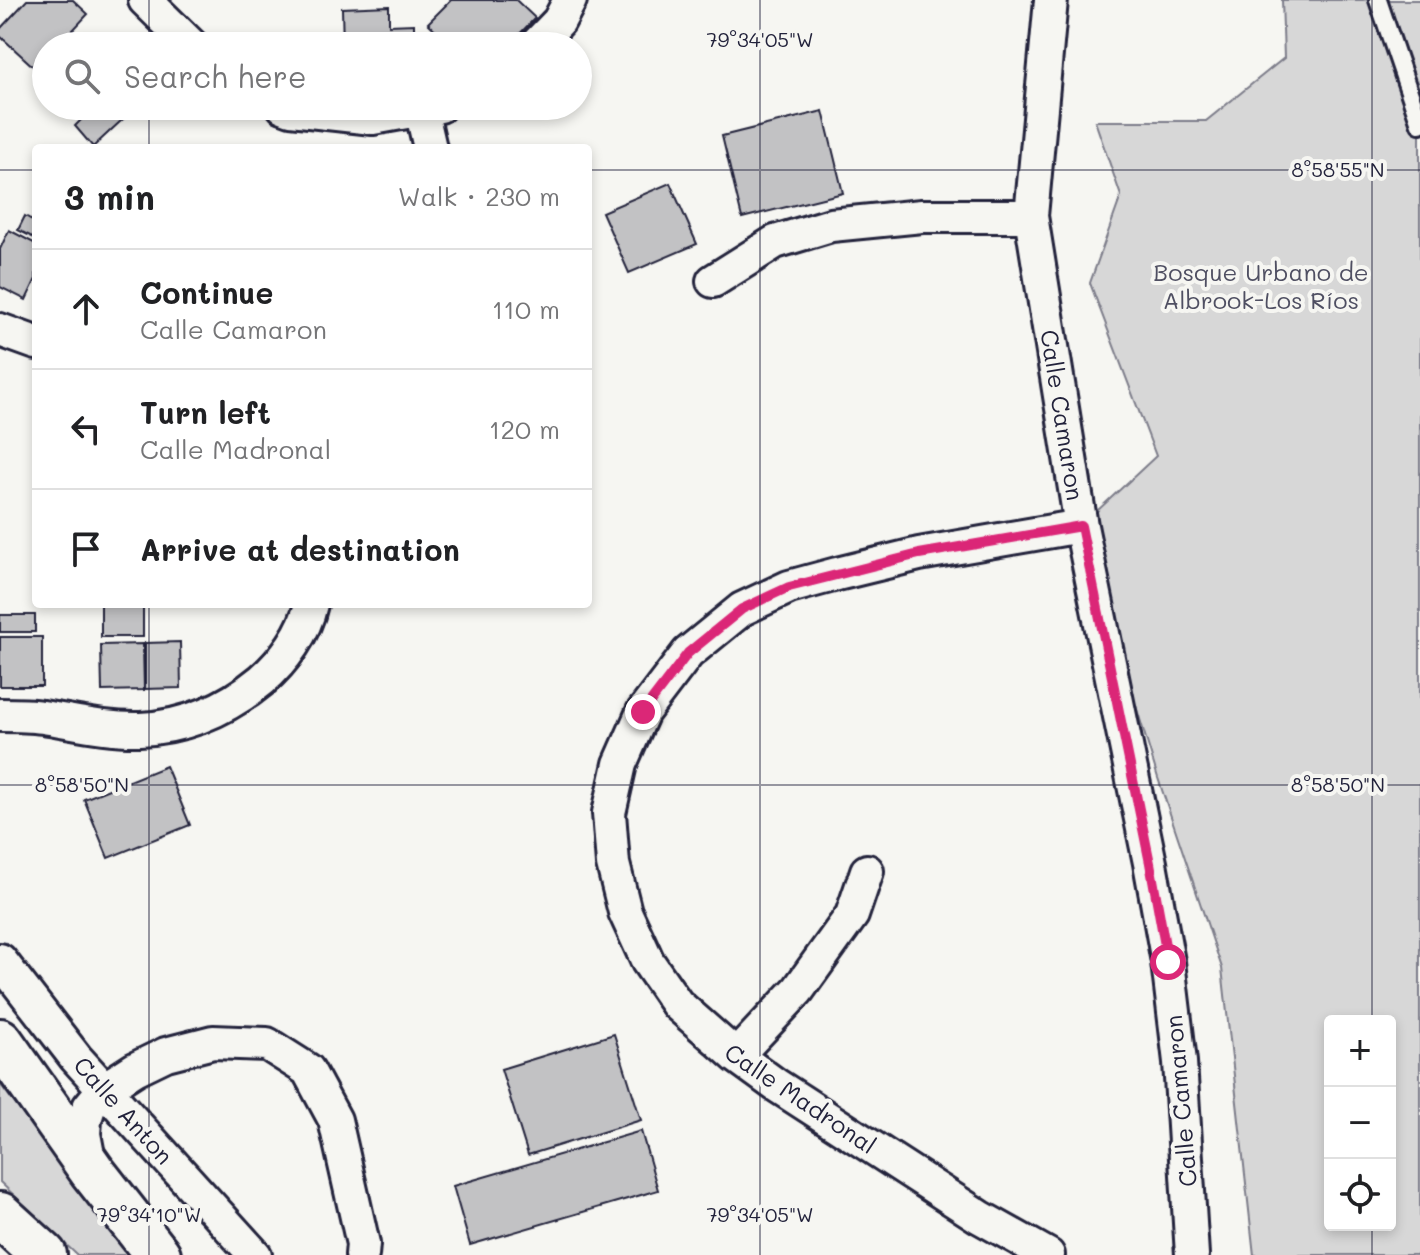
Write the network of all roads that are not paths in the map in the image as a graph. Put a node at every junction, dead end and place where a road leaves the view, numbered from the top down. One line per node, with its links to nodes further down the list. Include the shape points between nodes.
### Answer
1 (145, 0): 5 (street)
2 (570, 0): 6 (street)
3 (1051, 0): 10 (street, Calle Camaron)
4 (1378, 0): 8 (lane)
5 (178, 32)
6 (548, 32)
7 (431, 120): 9 (street)
8 (1420, 124)
9 (430, 144)
10 (1031, 216): 11 (street, via 922,216 831,225 775,242); 14 (street, Calle Camaron)
11 (713, 281)
12 (0, 330): 13 (street)
13 (32, 342)
14 (1081, 526): 20 (street, Calle Madronal, via 919,554 789,587 742,609 688,653 643,712 620,764 609,813 613,864 625,912 648,962 677,1004); 29 (street, Calle Camaron, via 1168,962)
15 (309, 608): 16 (street, via 287,653 268,674 204,716 138,729)
16 (0, 715)
17 (867, 871): 20 (street, via 852,915 798,990)
18 (0, 960): 21 (street, Calle Anton)
19 (0, 1041): 22 (main road)
20 (736, 1056): 28 (street, Calle Madronal, via 980,1217)
21 (104, 1089): 22 (street, via 85,1120); 26 (street, Calle Anton); 27 (street, via 166,1054 213,1042 267,1044 308,1070 335,1120)
22 (92, 1171): 25 (main road)
23 (0, 1215): 24 (main road)
24 (44, 1255)
25 (158, 1255)
26 (255, 1255)
27 (362, 1255)
28 (1048, 1255)
29 (1192, 1255)

